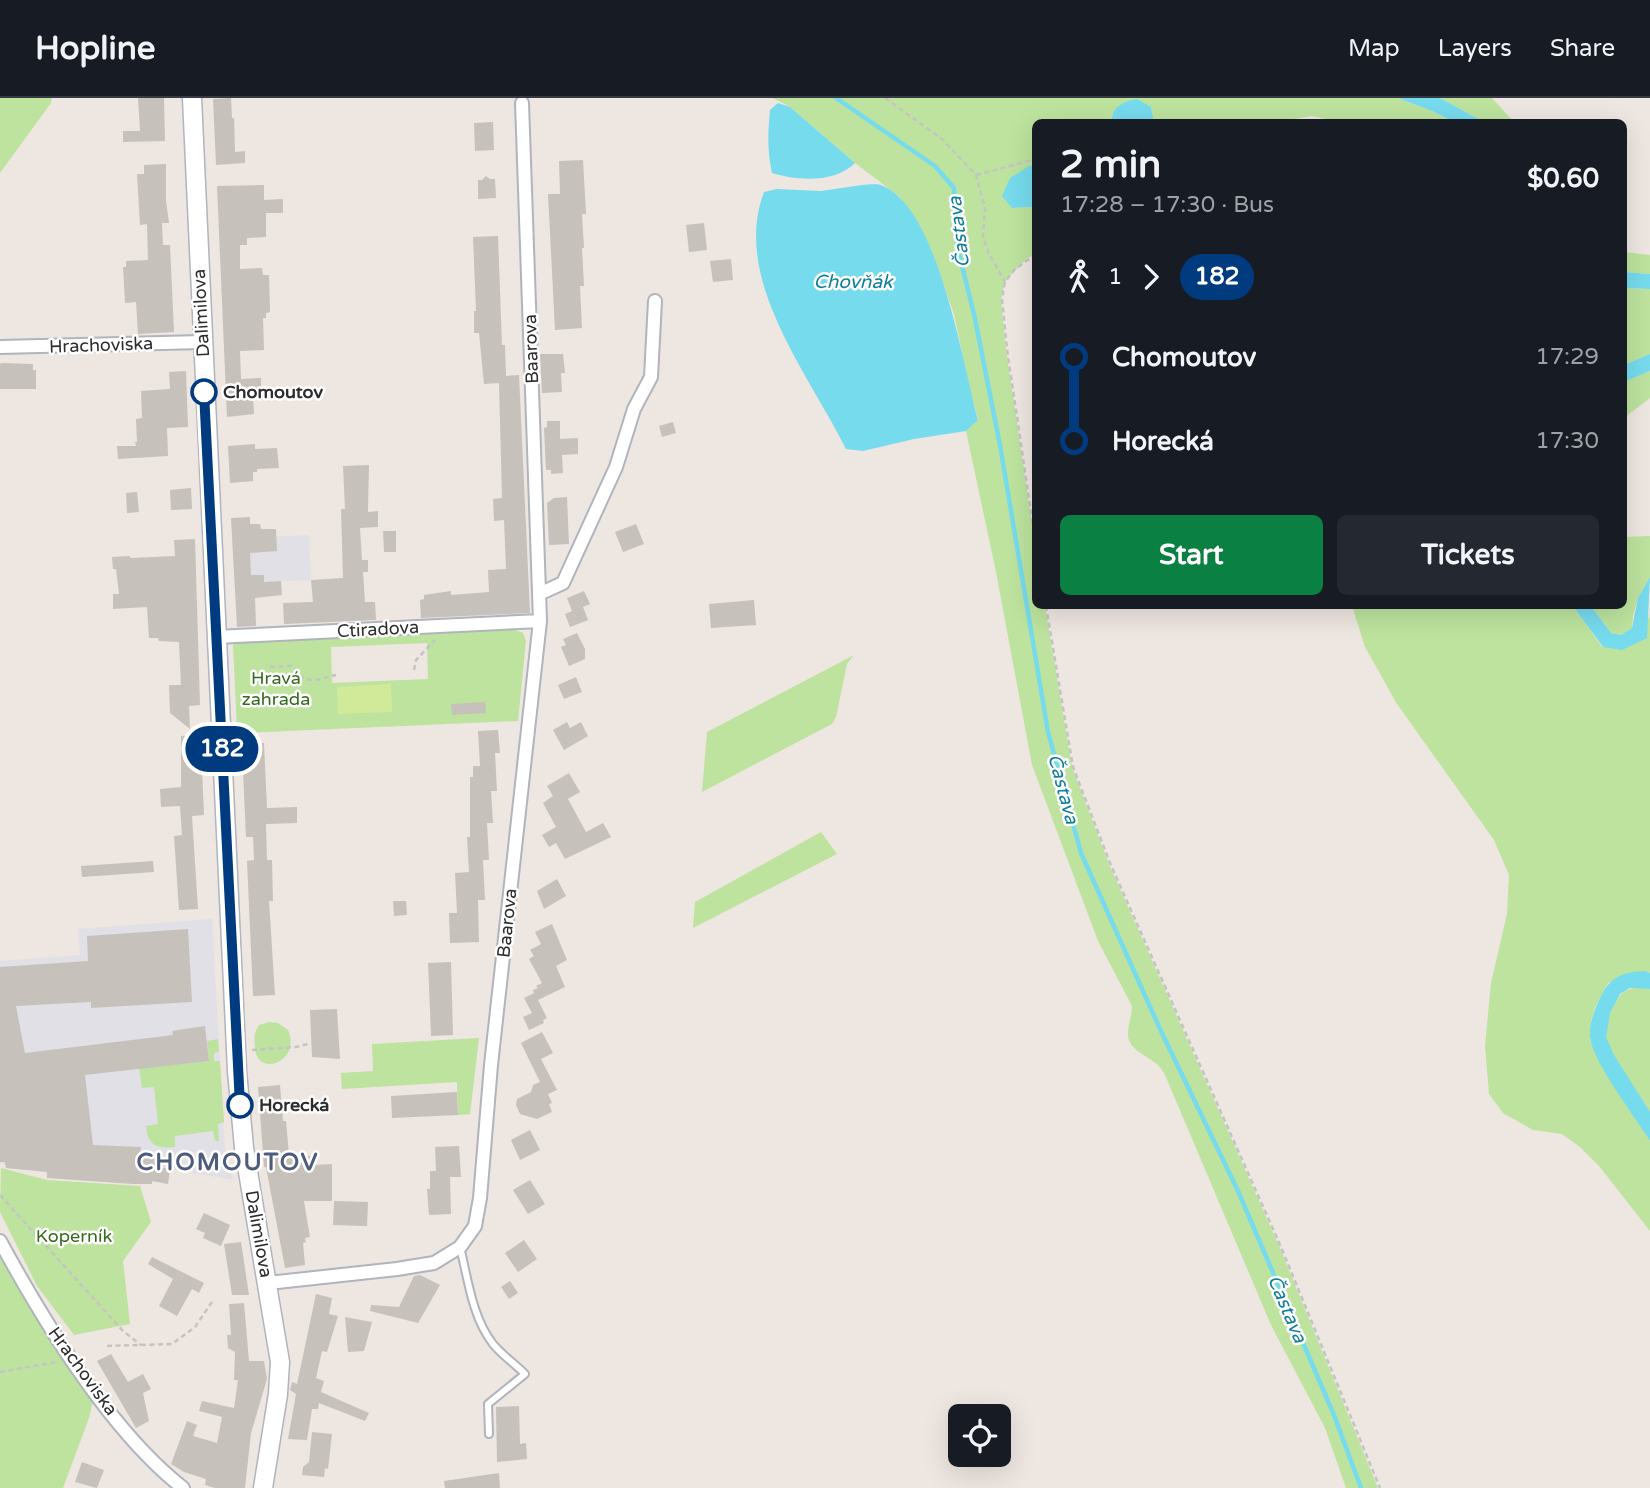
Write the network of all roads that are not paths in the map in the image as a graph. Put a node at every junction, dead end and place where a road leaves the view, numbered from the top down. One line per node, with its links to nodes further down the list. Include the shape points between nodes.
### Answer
1 (192, 98): 4 (main road, Dalimilova)
2 (522, 103): 6 (street, Baarova)
3 (655, 301): 6 (street, via 651,377 634,409 616,467 563,583)
4 (202, 342): 5 (street, Hrachoviska); 8 (main road, Dalimilova)
5 (0, 347)
6 (539, 594): 7 (street, Baarova)
7 (540, 621): 8 (street, Ctiradova); 10 (street, Baarova, via 480,1198 475,1226)
8 (216, 637): 11 (main road, Dalimilova, via 236,1051 244,1148)
9 (0, 1241): 13 (street, Hrachoviska, via 30,1296 107,1406)
10 (460, 1247): 11 (street, via 434,1263); 12 (lane, via 481,1322 494,1344 525,1374 488,1404)
11 (268, 1283): 14 (main road, Dalimilova, via 279,1376)
12 (489, 1434)
13 (183, 1488)
14 (263, 1488)

